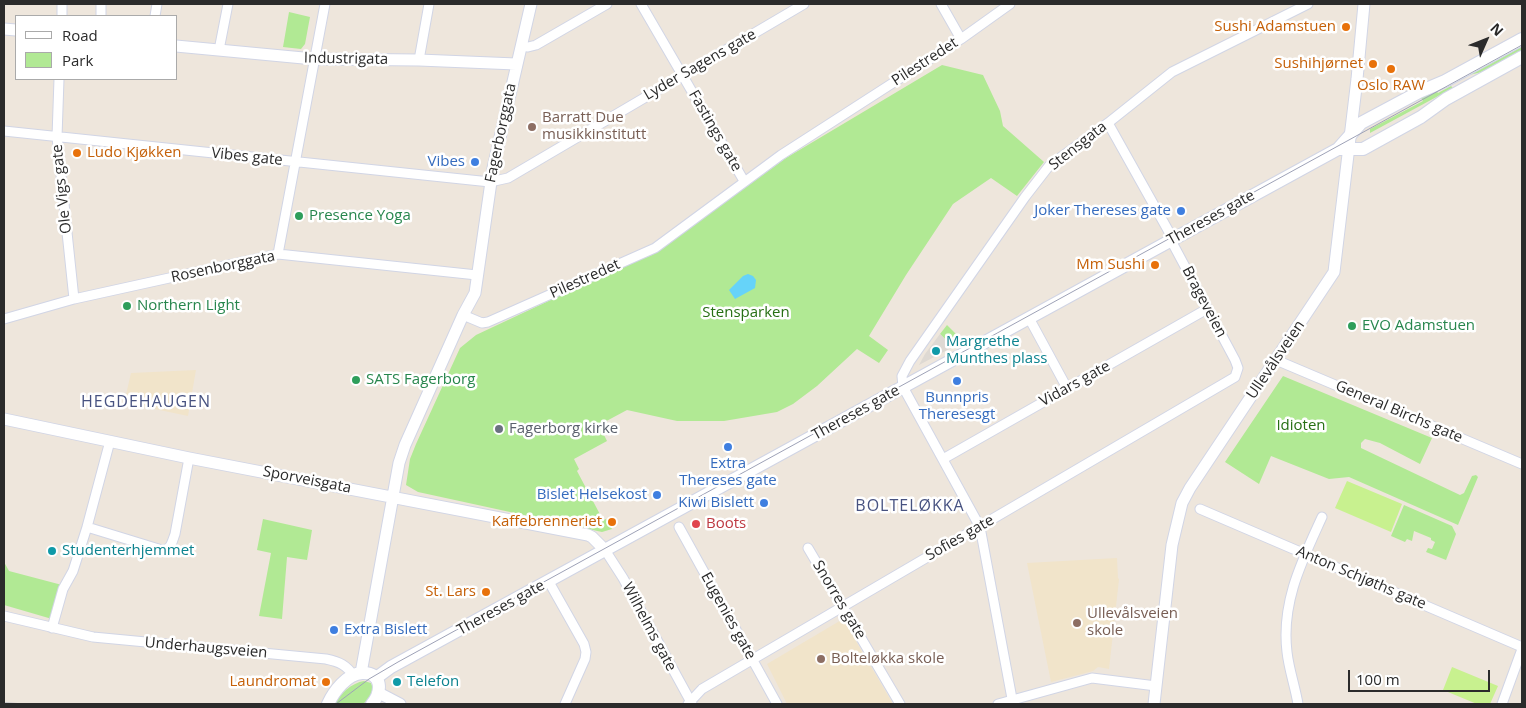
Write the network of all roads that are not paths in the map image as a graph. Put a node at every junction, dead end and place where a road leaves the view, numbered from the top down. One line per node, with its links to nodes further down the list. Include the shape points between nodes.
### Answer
1 (228, 4): 16 (street)
2 (325, 4): 18 (street)
3 (429, 4): 19 (street)
4 (531, 4): 15 (street, Fagerborggata)
5 (607, 4): 15 (street, via 536,45)
6 (641, 4): 21 (street, Fastings gate)
7 (804, 4): 21 (street, Lyder Sagens gate)
8 (941, 4): 12 (street)
9 (1010, 4): 12 (street, Pilestredet)
10 (1308, 4): 23 (street, Stensgata, via 1179,68)
11 (1364, 4): 25 (street)
12 (961, 39): 29 (street, Pilestredet)
13 (1522, 39): 25 (main road, Thereses gate, via 1369,118)
14 (178, 46): 16 (street, Industrigata)
15 (521, 46): 20 (street, Fagerborggata)
16 (219, 50): 18 (street, Industrigata)
17 (1522, 57): 27 (main road, Thereses gate, via 1363,149)
18 (314, 59): 19 (street, Industrigata); 28 (street)
19 (419, 60): 20 (street, Industrigata)
20 (516, 64): 30 (street, Fagerborggata)
21 (682, 75): 29 (street, Fastings gate); 30 (street, Lyder Sagens gate, via 508,178)
22 (59, 80): 26 (street, Ole Vigs gate)
23 (1108, 123): 31 (street, Brageveien); 41 (street, Stensgata, via 1049,166 910,361 902,376)
24 (4, 131): 26 (street, Vibes gate)
25 (1350, 134): 27 (main road, Thereses gate)
26 (57, 137): 28 (street, Vibes gate); 34 (street, Ole Vigs gate)
27 (1343, 149): 31 (main road, Thereses gate); 39 (street, Ullevålsveien, via 1334,272)
28 (295, 162): 30 (street, Vibes gate); 32 (street)
29 (744, 181): 36 (street, Pilestredet, via 646,253 488,322)
30 (490, 182): 33 (street, Fagerborggata)
31 (1171, 240): 35 (street, Brageveien); 37 (main road, Thereses gate)
32 (278, 254): 33 (street, Rosenborggata); 34 (street, Rosenborggata)
33 (477, 274): 36 (street, Fagerborggata, via 475,293)
34 (74, 299): 38 (street, Rosenborggata)
35 (1207, 309): 40 (street, Brageveien, via 1235,360 1238,368); 42 (street, Vidars gate)
36 (464, 315): 48 (street, via 406,445)
37 (1029, 318): 41 (main road, Thereses gate); 42 (street)
38 (4, 319)
39 (1276, 360): 47 (street, General Birchs gate); 65 (street, Ullevålsveien, via 1182,503 1172,545)
40 (1235, 377): 52 (street, Sofies gate)
41 (903, 387): 46 (street); 55 (main road, Thereses gate)
42 (1067, 388): 46 (street, Vidars gate)
43 (4, 419): 44 (street, Sporveisgata)
44 (110, 441): 45 (street, Sporveisgata); 51 (street)
45 (189, 458): 48 (street, Sporveisgata); 51 (street, via 175,534 166,550)
46 (943, 459): 52 (street)
47 (1522, 464)
48 (393, 497): 55 (street, Sporveisgata, via 588,535); 63 (street)
49 (1200, 509): 56 (street, Anton Schjøths gate)
50 (1322, 517): 56 (street)
51 (87, 527): 60 (street)
52 (980, 527): 58 (street, Sofies gate); 67 (street)
53 (679, 528): 62 (street, Eugenies gate)
54 (808, 548): 58 (street, Snorres gate)
55 (605, 550): 57 (main road, Thereses gate); 68 (street, Wilhelms gate, via 624,578)
56 (1305, 554): 61 (street, Anton Schjøths gate); 76 (street, via 1290,592 1286,619 1286,650)
57 (549, 582): 64 (main road, Thereses gate); 71 (street, via 586,652)
58 (844, 606): 62 (street, Sofies gate); 73 (street, Snorres gate)
59 (4, 616): 60 (street, Underhaugsveien)
60 (52, 628): 63 (street, Underhaugsveien, via 93,637 326,659 345,664)
61 (1522, 648): 77 (street)
62 (752, 660): 68 (street, Sofies gate, via 702,690); 72 (street, Eugenies gate)
63 (358, 674): 64 (main road, via 366,673); 69 (main road, via 335,691)
64 (376, 678): 66 (main road, via 380,686)
65 (1156, 686): 67 (street, via 1092,678); 75 (street, Ullevålsveien)
66 (376, 699): 70 (street)
67 (1013, 702): 74 (street)
68 (690, 703)
69 (328, 704)
70 (400, 704)
71 (565, 704)
72 (777, 704)
73 (900, 704)
74 (998, 704)
75 (1154, 704)
76 (1298, 704)
77 (1502, 704)

